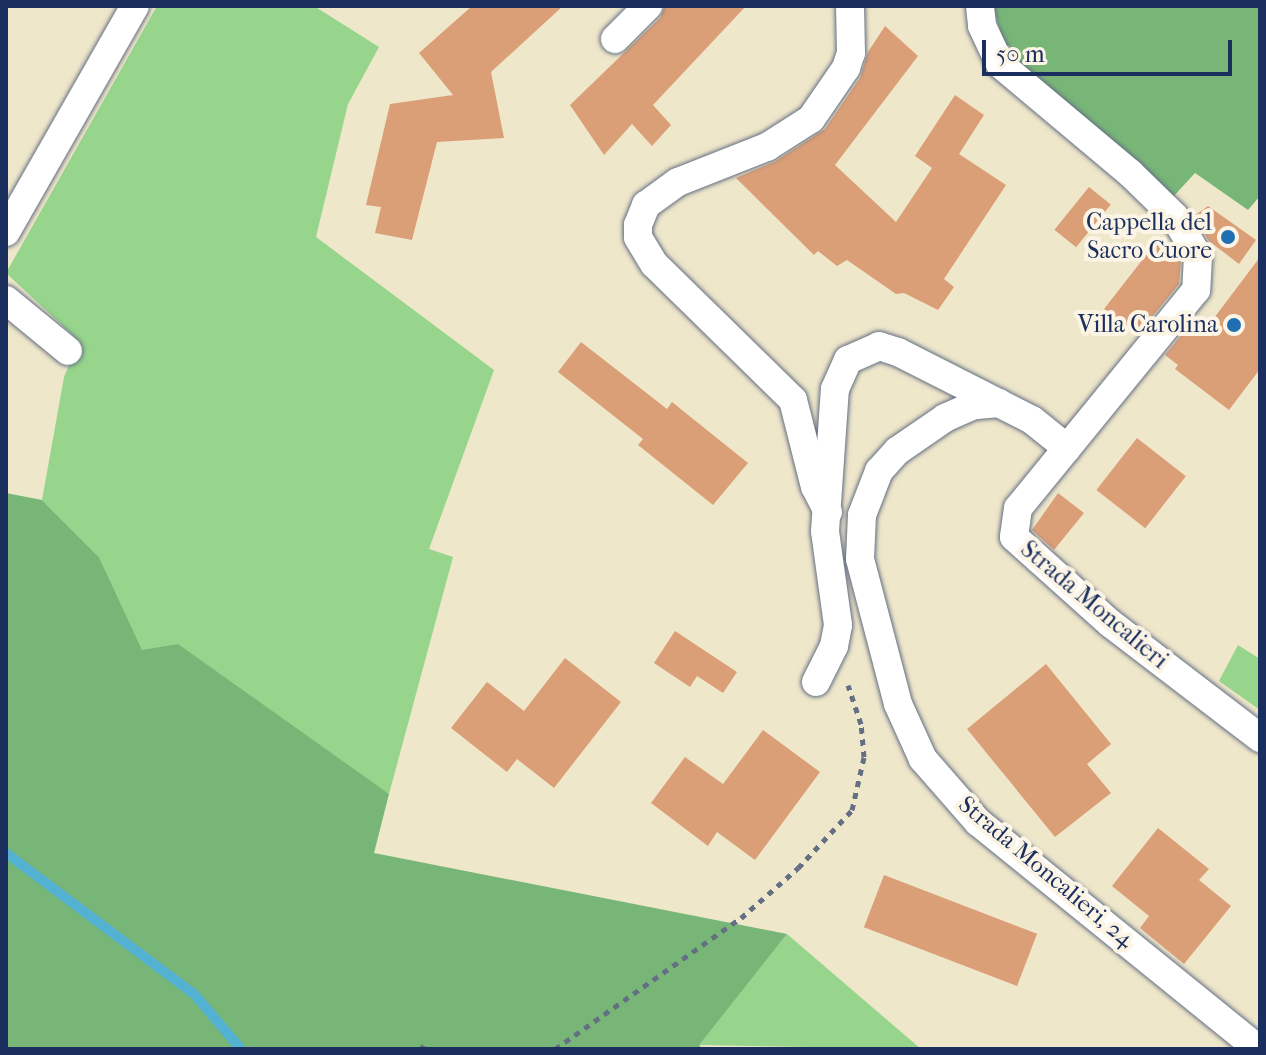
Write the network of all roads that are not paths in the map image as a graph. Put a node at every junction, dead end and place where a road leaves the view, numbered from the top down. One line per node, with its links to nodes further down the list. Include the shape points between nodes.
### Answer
1 (135, 6): 6 (street)
2 (648, 6): 5 (street)
3 (850, 6): 11 (street, via 851,53 846,68 811,119 767,147 678,182 646,205 638,225 638,237 654,264 793,400 815,487)
4 (980, 6): 10 (street, Strada Moncalieri, via 982,26 1000,64 1174,216 1198,256 1196,290)
5 (615, 39)
6 (6, 232)
7 (6, 300): 8 (street)
8 (68, 351)
9 (999, 403): 10 (street, via 1032,420); 11 (street, via 898,352 879,346 862,350 848,360 835,389); 14 (street, Strada Moncalieri, 24, via 974,405 945,418 897,451 879,471 862,515 862,572 898,704 923,759 978,822)
10 (1067, 448): 13 (street, Strada Moncalieri, via 1018,508 1013,527 1021,548)
11 (828, 512): 12 (street, via 826,551 838,625)
12 (816, 682)
13 (1260, 738)
14 (1258, 1049)

